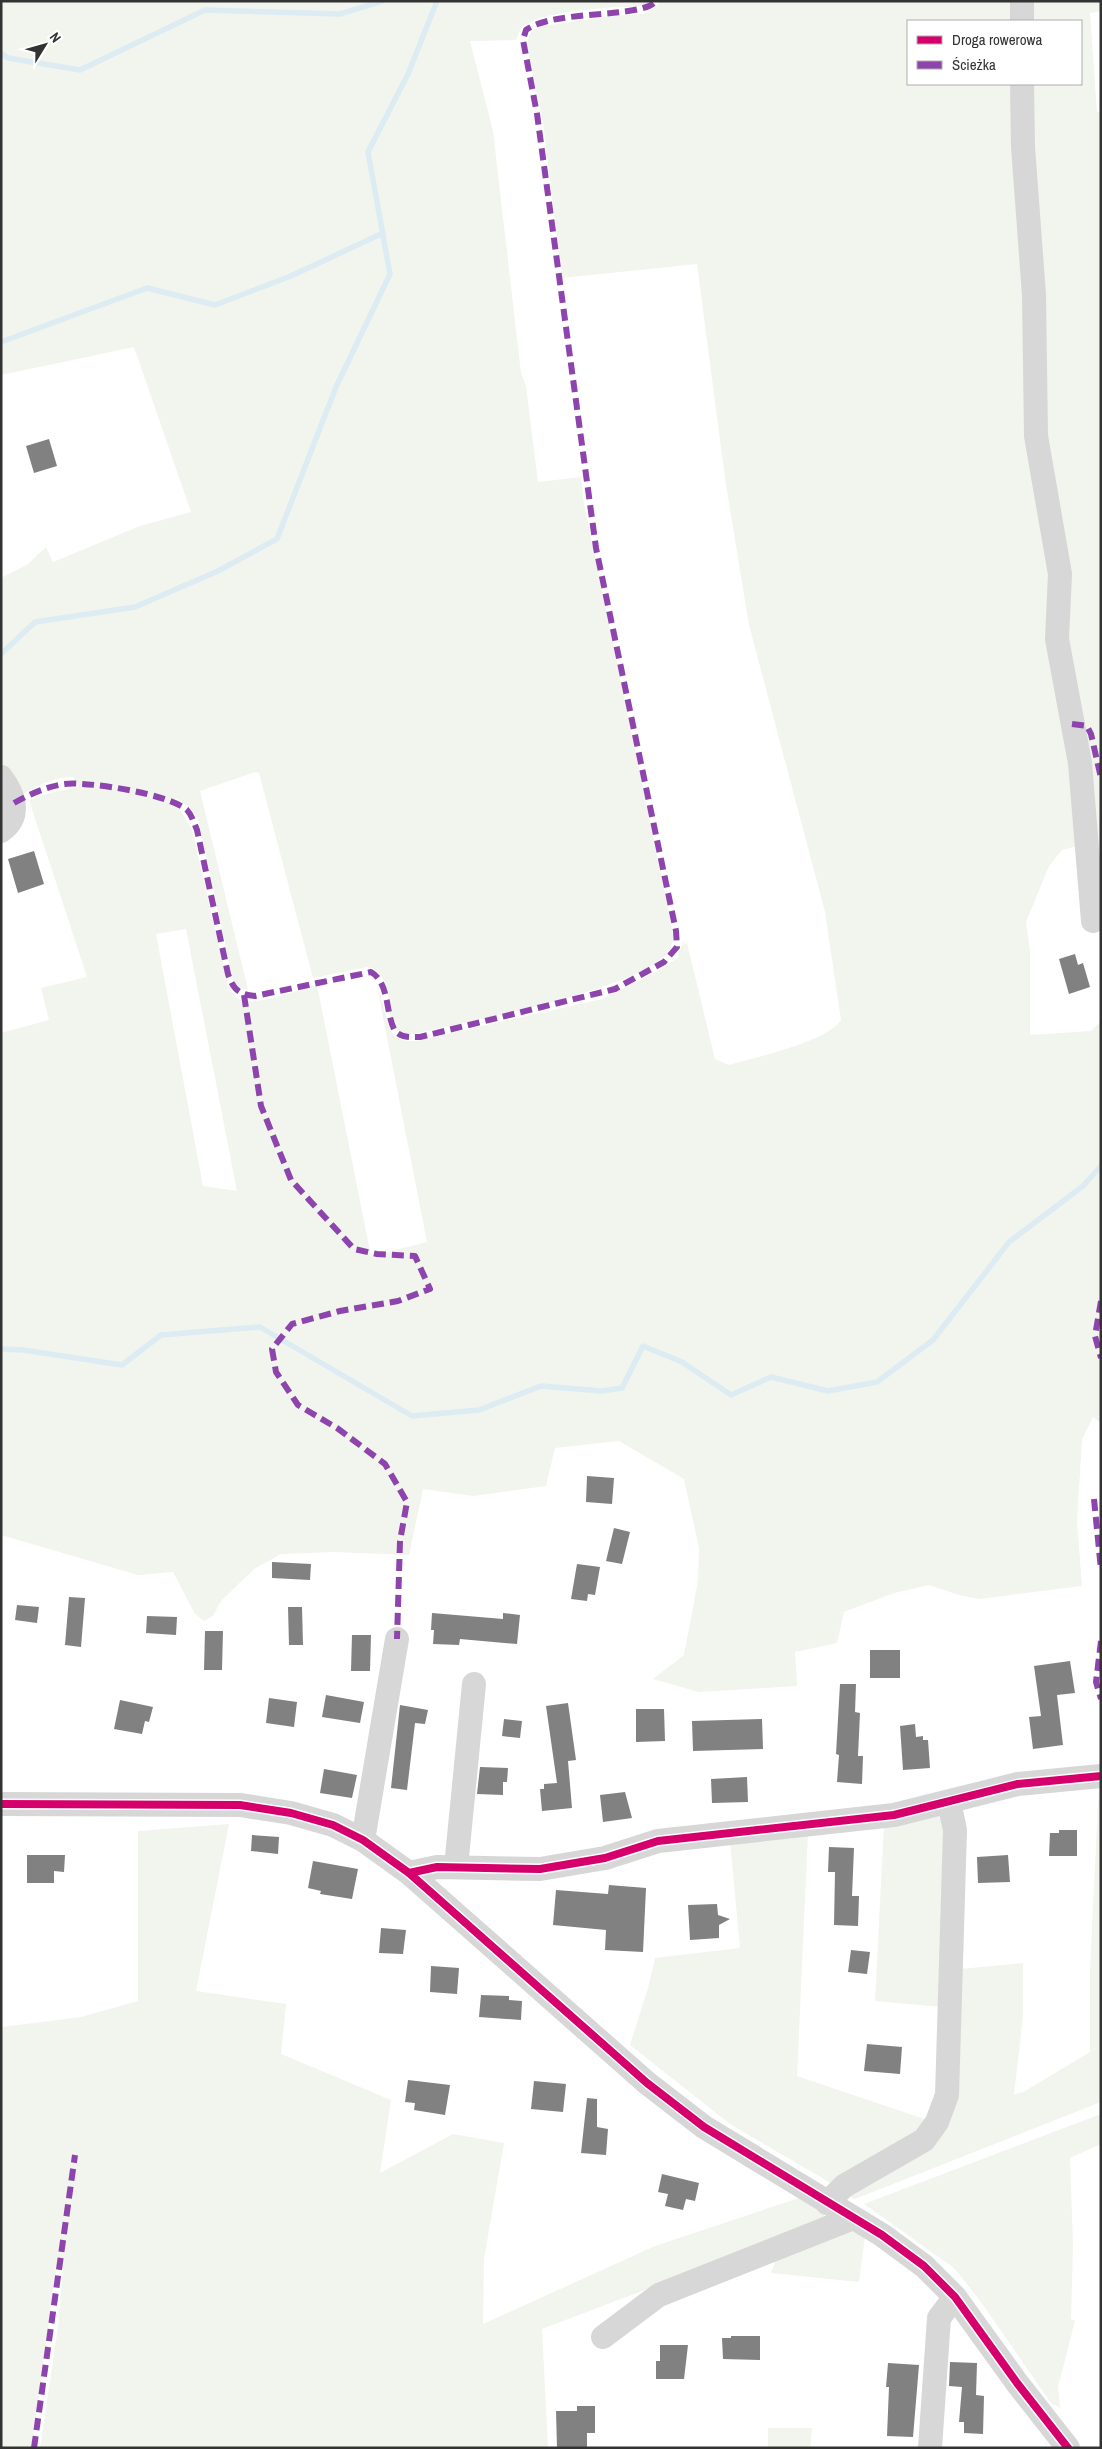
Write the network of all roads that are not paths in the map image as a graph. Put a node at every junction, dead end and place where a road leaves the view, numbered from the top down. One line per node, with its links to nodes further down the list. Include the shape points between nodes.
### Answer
1 (1022, 1): 2 (street)
2 (1022, 20)
3 (1022, 85): 6 (street, via 1023,147 1034,295 1036,436 1060,574 1057,639 1080,763)
4 (1, 777): 5 (street, via 12,794 14,812)
5 (1, 831)
6 (1094, 921)
7 (396, 1639): 12 (street)
8 (474, 1684): 13 (street)
9 (1101, 1776): 10 (street, via 1018,1784)
10 (950, 1802): 13 (street, via 894,1815 658,1841 605,1858 540,1869); 15 (street, via 955,1830 947,2095 937,2122 924,2140 844,2186)
11 (1, 1804): 12 (street, via 240,1805 291,1813 334,1825)
12 (363, 1840): 14 (street)
13 (456, 1867): 14 (street, via 436,1867)
14 (409, 1874): 15 (street, via 654,2088 704,2127)
15 (827, 2203): 16 (street)
16 (853, 2218): 17 (street, via 882,2234 924,2266); 18 (street, via 658,2295)
17 (955, 2297): 19 (street, via 939,2318); 20 (street)
18 (603, 2337)
19 (930, 2448)
20 (1068, 2448)

